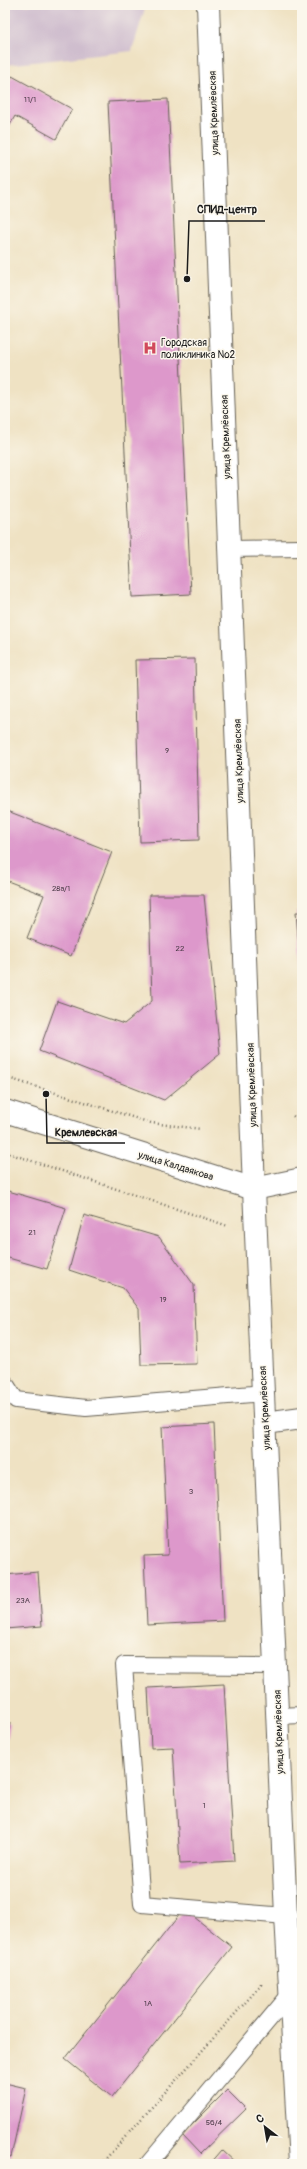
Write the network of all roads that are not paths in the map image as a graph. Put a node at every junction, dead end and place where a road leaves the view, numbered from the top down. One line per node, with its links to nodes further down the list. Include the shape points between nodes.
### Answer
1 (208, 5): 3 (street, улица Кремлёвская)
2 (302, 548): 3 (lane)
3 (230, 549): 6 (street, улица Кремлёвская)
4 (5, 1111): 6 (street, улица Калдаякова)
5 (302, 1179): 6 (street, улица Калдаякова)
6 (254, 1189): 8 (street, улица Кремлёвская)
7 (5, 1383): 9 (lane)
8 (264, 1393): 9 (lane, via 86,1408); 11 (street, улица Кремлёвская)
9 (10, 1403)
10 (302, 1418): 11 (street)
11 (265, 1423): 12 (street, улица Кремлёвская)
12 (275, 1666): 14 (street, улица Кремлёвская); 15 (lane, via 124,1665 142,1904)
13 (302, 1715): 14 (lane)
14 (277, 1716): 15 (street, улица Кремлёвская)
15 (286, 1916): 16 (street, улица Кремлёвская)
16 (292, 1992): 17 (street, улица Кремлёвская); 19 (lane)
17 (299, 2102): 18 (street, улица Кремлёвская)
18 (301, 2156)
19 (148, 2164)

